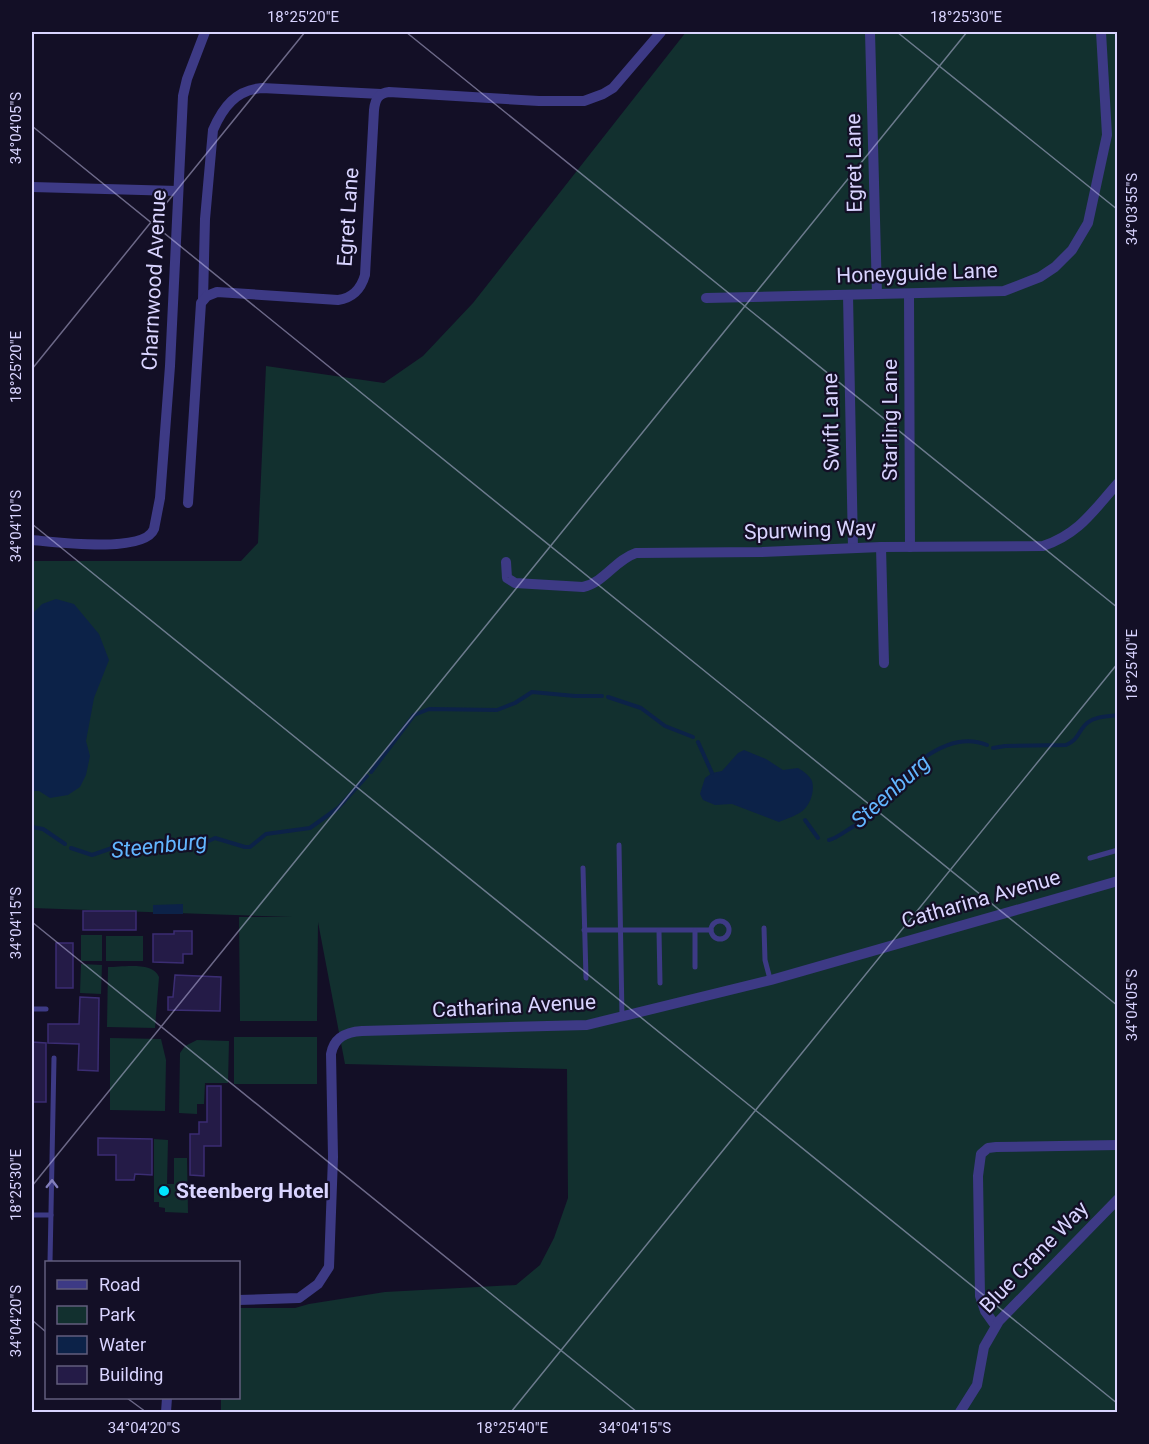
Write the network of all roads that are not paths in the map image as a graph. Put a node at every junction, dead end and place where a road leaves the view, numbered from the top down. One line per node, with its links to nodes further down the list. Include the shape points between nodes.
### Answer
1 (205, 32): 7 (street, Charnwood Avenue, via 185,86)
2 (661, 32): 5 (street, via 613,88 584,101)
3 (870, 32): 8 (street, Egret Lane)
4 (1101, 32): 9 (street, Honeyguide Lane, via 1107,135 1088,223 1072,250 1040,277 1012,289)
5 (381, 94): 12 (street, via 262,88 246,90 230,102 213,130); 12 (street, Egret Lane, via 375,104 365,275 358,290 338,300 217,292)
6 (32, 187): 7 (street)
7 (178, 191): 15 (street, Charnwood Avenue, via 170,366 157,518 152,534 114,544)
8 (877, 294): 9 (street, Honeyguide Lane); 10 (street, Honeyguide Lane)
9 (909, 294): 17 (street, Starling Lane)
10 (848, 295): 11 (street, Honeyguide Lane); 18 (street, Swift Lane)
11 (706, 298)
12 (203, 300): 14 (street, via 198,321)
13 (1118, 483): 17 (street, Spurwing Way, via 1076,530 1043,546)
14 (188, 503)
15 (32, 540)
16 (881, 547): 17 (street, Spurwing Way); 18 (street, Spurwing Way); 20 (street)
17 (910, 547)
18 (853, 548): 19 (street, Spurwing Way, via 636,553 583,587 515,583 507,578)
19 (506, 562)
20 (884, 663)
21 (619, 845): 30 (lane)
22 (1118, 850): 23 (lane)
23 (1090, 858)
24 (582, 868): 27 (lane)
25 (1118, 881): 34 (street, Catharina Avenue)
26 (764, 928): 34 (lane, via 766,966)
27 (584, 930): 30 (lane); 33 (lane)
28 (695, 930): 29 (lane); 31 (lane); 32 (lane)
29 (711, 930)
30 (620, 931): 31 (lane); 38 (lane)
31 (659, 931): 35 (lane)
32 (695, 968)
33 (586, 978)
34 (771, 980): 38 (street, Catharina Avenue)
35 (660, 983)
36 (32, 1009): 37 (lane)
37 (46, 1009)
38 (622, 1017): 45 (street, Catharina Avenue, via 587,1025 362,1031 341,1036 331,1054 329,1267 318,1284 299,1298)
39 (54, 1058): 43 (lane, one-way to 39)
40 (1118, 1145): 46 (street, via 996,1147 981,1154 979,1286 981,1304)
41 (1118, 1199): 46 (street, Blue Crane Way)
42 (32, 1215): 43 (lane)
43 (51, 1215): 44 (lane)
44 (50, 1261)
45 (240, 1300)
46 (995, 1325): 47 (street, Blue Crane Way, via 984,1347 977,1385)
47 (960, 1413)

